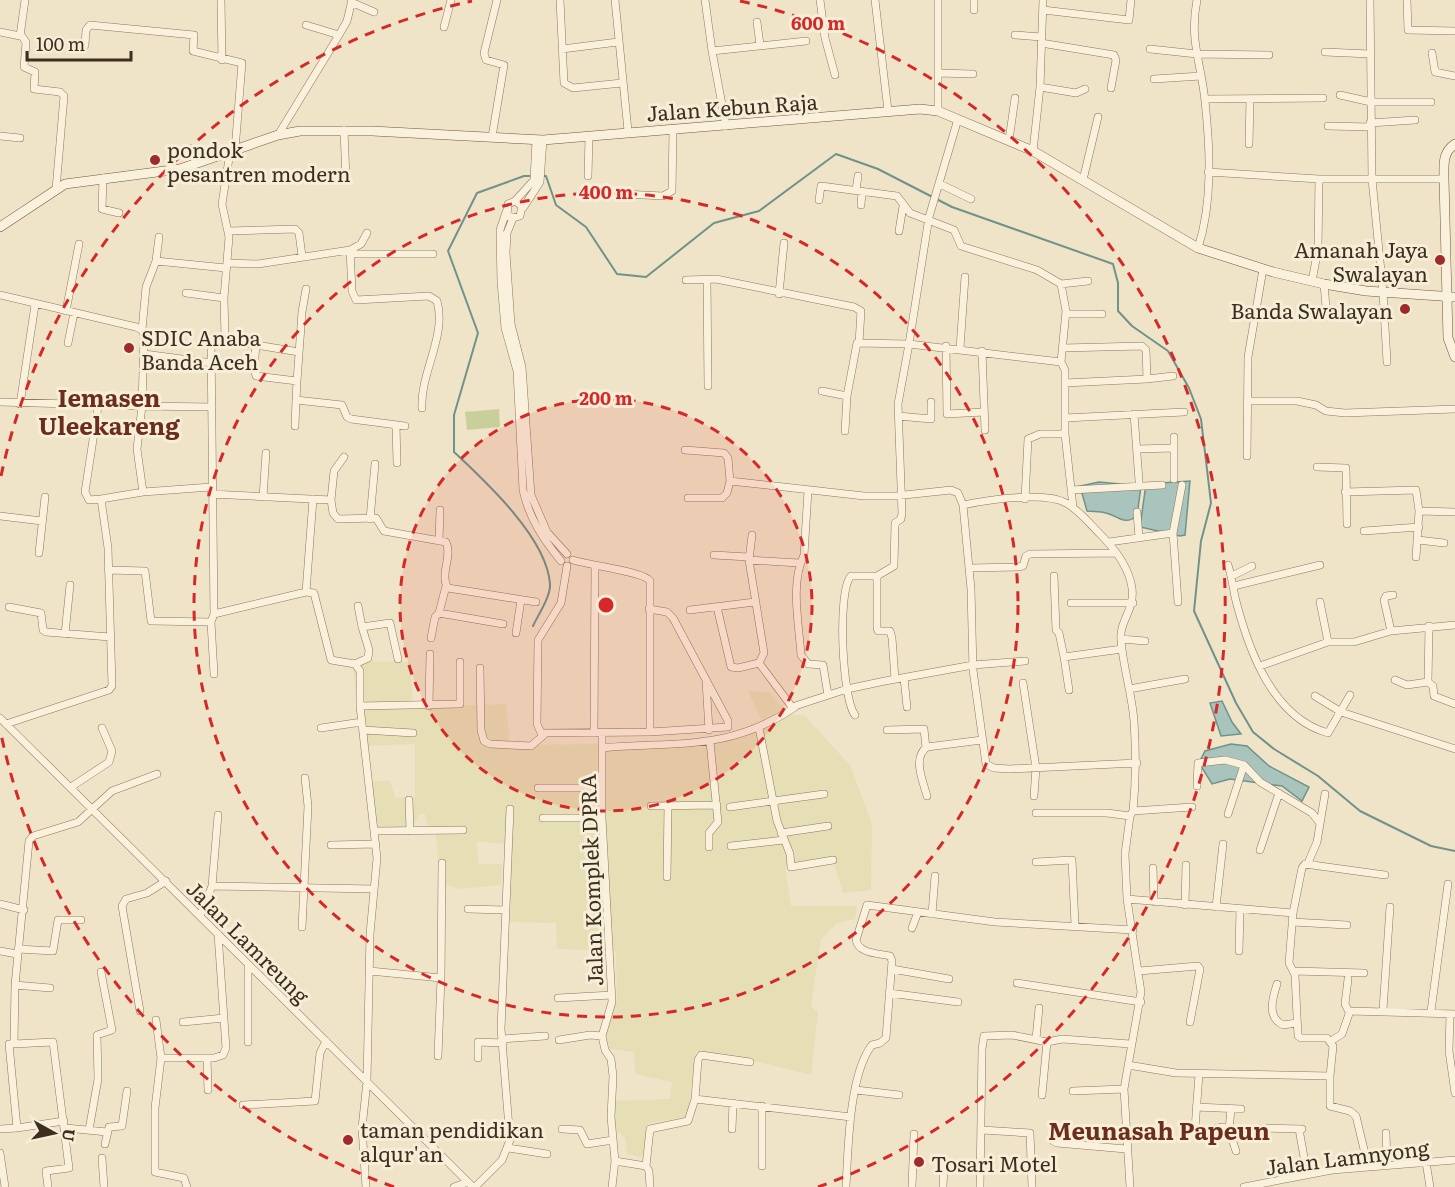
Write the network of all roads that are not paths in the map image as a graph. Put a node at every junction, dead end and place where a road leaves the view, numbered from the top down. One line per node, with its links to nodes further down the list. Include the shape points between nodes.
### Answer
1 (25, 0): 26 (street)
2 (222, 0): 42 (street)
3 (451, 0): 23 (street)
4 (497, 0): 74 (street, via 484,53 486,60 504,65)
5 (560, 0): 34 (street)
6 (615, 0): 31 (street)
7 (705, 0): 36 (street)
8 (820, 0): 45 (street, via 821,38)
9 (875, 0): 60 (street)
10 (938, 0): 43 (street)
11 (974, 0): 18 (street)
12 (1043, 0): 19 (street)
13 (1131, 0): 19 (street, via 1129,20)
14 (1197, 0): 39 (street, via 1193,28)
15 (1370, 0): 40 (street)
16 (1407, 0): 24 (street, via 1408,30)
17 (352, 1): 20 (street); 27 (street)
18 (974, 10)
19 (1042, 10): 29 (street)
20 (374, 12)
21 (757, 22): 33 (street)
22 (306, 25): 27 (street)
23 (444, 27)
24 (1455, 31)
25 (0, 32): 26 (street)
26 (21, 35): 93 (street, via 26,42 24,67 35,72 35,90 60,92 64,96)
27 (339, 35): 71 (street)
28 (1015, 35): 29 (street)
29 (1041, 40): 50 (street); 51 (street, via 1114,55)
30 (806, 41): 33 (street)
31 (618, 42): 34 (street); 49 (street)
32 (85, 45): 42 (street, via 90,25 194,35 194,51)
33 (760, 45): 36 (street)
34 (562, 49): 49 (street, via 566,85 573,88)
35 (1150, 49): 39 (street)
36 (712, 51): 66 (street)
37 (1324, 52): 40 (street)
38 (1432, 53): 47 (street, via 1435,72)
39 (1197, 54): 41 (street); 46 (street)
40 (1370, 54): 58 (street)
41 (1269, 55)
42 (222, 60): 80 (street, via 244,64)
43 (939, 73): 44 (street); 61 (street)
44 (973, 74)
45 (835, 75)
46 (1201, 76): 48 (street); 56 (street)
47 (1455, 76)
48 (1154, 79)
49 (622, 83): 70 (street)
50 (1040, 87): 52 (street, via 1076,93); 81 (street)
51 (1111, 88)
52 (1085, 89)
53 (1340, 95): 58 (street)
54 (1015, 98): 77 (street)
55 (1323, 98): 57 (street)
56 (1205, 99): 57 (street); 82 (street)
57 (1250, 99): 78 (street)
58 (1371, 102): 59 (street); 65 (street)
59 (1431, 102)
60 (888, 111): 61 (street, Jalan Kebun Raja); 66 (street, Jalan Kebun Raja)
61 (938, 111): 63 (street, Jalan Kebun Raja)
62 (1098, 117): 90 (street)
63 (958, 119): 77 (street, Jalan Kebun Raja); 92 (street)
64 (1415, 120): 65 (street)
65 (1370, 125): 67 (street); 88 (street)
66 (726, 126): 69 (street, Jalan Kebun Raja)
67 (1328, 126)
68 (344, 130): 71 (street, Jalan Kebun Raja); 74 (street, Jalan Kebun Raja); 86 (street)
69 (673, 130): 70 (street, Jalan Kebun Raja); 95 (street, via 672,191 663,196)
70 (628, 131): 73 (street, Jalan Kebun Raja)
71 (278, 135): 80 (street, Jalan Kebun Raja)
72 (0, 136): 75 (street)
73 (589, 136): 76 (street, Jalan Kebun Raja); 83 (street)
74 (492, 137): 76 (street, Jalan Kebun Raja)
75 (20, 138)
76 (539, 140): 91 (street)
77 (1009, 140): 81 (street, Jalan Kebun Raja)
78 (1249, 144)
79 (1455, 144): 89 (street, via 1446,152)
80 (232, 151): 85 (street, Jalan Kebun Raja, via 180,169); 107 (street, via 222,204)
81 (1033, 151): 90 (street, Jalan Kebun Raja)
82 (1208, 172): 87 (street); 113 (street, via 1206,221)
83 (588, 176)
84 (858, 176): 94 (street)
85 (103, 178): 93 (street, Jalan Kebun Raja, via 76,181); 103 (street, via 102,209)
86 (346, 179)
87 (1319, 179): 88 (street); 124 (street, via 1318,249)
88 (1372, 179): 89 (street); 128 (street)
89 (1444, 179): 132 (street)
90 (1083, 180): 113 (street, Jalan Kebun Raja)
91 (537, 181): 98 (street); 101 (street)
92 (940, 184): 96 (street); 105 (street)
93 (56, 189): 106 (street, Jalan Kebun Raja)
94 (859, 191): 97 (street, via 821,186); 99 (street); 100 (street, via 897,196)
95 (624, 194)
96 (971, 199)
97 (819, 200)
98 (515, 201): 101 (street); 102 (street, via 508,204)
99 (861, 205)
100 (903, 206): 105 (street); 108 (street)
101 (523, 208): 104 (street, via 520,216)
102 (506, 212): 104 (street); 160 (street, via 500,230 501,282 505,328)
103 (119, 213)
104 (513, 218): 160 (street, via 506,253 511,324 520,357)
105 (928, 219): 125 (street, via 949,227 967,249 1037,270); 143 (street)
106 (0, 227)
107 (228, 231): 116 (street, via 295,229); 118 (street)
108 (899, 231)
109 (367, 232): 114 (street, via 361,244)
110 (159, 237): 117 (street)
111 (784, 243): 130 (street)
112 (79, 244): 135 (street)
113 (1198, 248): 119 (street, Jalan Kebun Raja)
114 (350, 252): 115 (street); 116 (street); 171 (street, via 356,300 429,296 438,301 438,323)
115 (433, 254)
116 (302, 256): 118 (street)
117 (156, 261): 118 (street); 139 (street, via 146,287)
118 (227, 266): 133 (street)
119 (1263, 269): 124 (street, Jalan Kebun Raja); 164 (street, via 1248,357)
120 (965, 277): 146 (street)
121 (686, 280): 122 (street)
122 (707, 280): 130 (street); 159 (street)
123 (1088, 281): 125 (street)
124 (1312, 281): 126 (street, Jalan Kebun Raja)
125 (1061, 284): 137 (street)
126 (1324, 284): 128 (street, Jalan Kebun Raja); 136 (street, via 1326,307)
127 (306, 289): 149 (street)
128 (1383, 291): 132 (street, Jalan Kebun Raja); 153 (street)
129 (186, 293): 133 (street)
130 (779, 294): 142 (street, via 859,309)
131 (0, 295): 134 (street)
132 (1450, 297): 151 (street, via 1448,338)
133 (224, 298): 140 (street)
134 (35, 305): 135 (street); 167 (street)
135 (70, 312): 139 (street); 141 (street)
136 (1343, 312)
137 (1066, 314): 138 (street); 147 (street)
138 (1102, 314)
139 (142, 330): 150 (street)
140 (225, 338): 144 (street); 154 (street, via 211,339)
141 (68, 343)
142 (860, 343): 143 (street); 162 (street)
143 (909, 344): 145 (street); 176 (street)
144 (256, 345): 149 (street); 157 (street, via 256,376)
145 (946, 346): 146 (street); 173 (street, via 947,414)
146 (960, 348): 148 (street)
147 (1063, 348): 152 (street); 156 (street, via 1142,346 1146,350)
148 (982, 351): 152 (street); 173 (street)
149 (299, 352): 157 (street)
150 (144, 354): 154 (street); 168 (street)
151 (1455, 357)
152 (1061, 362): 158 (street)
153 (1387, 362)
154 (212, 363): 170 (street)
155 (1173, 376): 156 (street)
156 (1147, 379): 158 (street)
157 (297, 381): 163 (street)
158 (1065, 383): 177 (street)
159 (708, 386)
160 (520, 389): 194 (street)
161 (822, 391): 162 (street)
162 (847, 396): 181 (street)
163 (296, 400): 178 (street, via 342,405 348,418); 179 (street)
164 (1247, 401): 172 (street, via 1296,401 1345,413); 189 (street)
165 (0, 402): 167 (street)
166 (931, 402): 176 (street, via 931,419)
167 (20, 404): 169 (street)
168 (142, 406): 169 (street); 170 (street); 203 (street, via 137,449)
169 (98, 407): 209 (street, via 85,492 86,499)
170 (212, 407): 201 (street)
171 (422, 408)
172 (1455, 409)
173 (984, 412): 182 (street)
174 (1184, 412): 175 (street)
175 (1134, 414): 177 (street); 186 (street)
176 (898, 416): 205 (street)
177 (1065, 418): 183 (street)
178 (396, 425): 180 (street); 191 (street)
179 (295, 426)
180 (405, 426)
181 (845, 430)
182 (985, 430)
183 (1065, 434): 200 (street); 211 (street, via 1040,434 1028,439)
184 (1173, 437): 185 (street)
185 (1174, 448): 186 (street); 195 (street)
186 (1137, 449): 196 (street)
187 (685, 450): 197 (street, via 724,453)
188 (266, 453): 207 (street)
189 (1247, 456)
190 (344, 458): 212 (street, via 335,466)
191 (397, 463)
192 (375, 464): 220 (street)
193 (1317, 468): 204 (street, via 1346,468)
194 (525, 469): 234 (street, via 540,520); 239 (street, via 526,505 544,541)
195 (1174, 479)
196 (1139, 481)
197 (730, 482): 202 (street); 208 (street, via 722,498)
198 (1162, 485): 200 (street)
199 (1182, 485): 225 (street)
200 (1071, 490): 214 (street)
201 (211, 491): 203 (street); 207 (street); 267 (street)
202 (808, 491): 205 (street); 240 (street, via 804,555)
203 (143, 492): 209 (street)
204 (1346, 492): 216 (street, via 1416,490); 222 (street)
205 (899, 495): 213 (street, via 951,490 958,493); 247 (street, via 902,516 894,524 894,566)
206 (45, 496): 221 (street)
207 (263, 497): 210 (street)
208 (688, 498)
209 (101, 499): 246 (street)
210 (313, 499): 212 (street); 253 (street)
211 (1025, 499): 213 (street); 214 (street, via 1058,500)
212 (332, 500): 220 (street, via 336,518)
213 (963, 505): 245 (street)
214 (1073, 507): 230 (street)
215 (440, 510): 229 (street)
216 (1419, 511): 218 (street); 223 (street)
217 (1137, 512): 227 (street)
218 (1455, 512)
219 (0, 516): 221 (street)
220 (370, 519): 229 (street, via 378,519 384,531)
221 (42, 521): 232 (street)
222 (1347, 524)
223 (1419, 527): 224 (street); 228 (street)
224 (1364, 531)
225 (1173, 532): 227 (street); 258 (street)
226 (752, 535): 237 (street)
227 (1139, 538): 230 (street)
228 (1418, 540): 231 (street); 236 (street)
229 (439, 541): 251 (street, via 448,546)
230 (1109, 542): 233 (street)
231 (1444, 543)
232 (39, 553)
233 (1116, 553): 245 (street, via 1030,554 1023,566); 261 (street, via 1128,574)
234 (567, 554): 238 (street); 239 (street)
235 (714, 555): 237 (street)
236 (1416, 558)
237 (748, 559): 240 (street); 257 (street)
238 (573, 560): 239 (street); 244 (street)
239 (564, 563): 325 (street, via 561,603 538,640 537,724)
240 (799, 563): 304 (street, via 801,655 808,664 823,665)
241 (1228, 565): 249 (street)
242 (1320, 565): 252 (street)
243 (1252, 566): 249 (street)
244 (595, 567): 265 (street, via 648,577); 324 (street, Jalan Komplek DPRA)
245 (969, 568): 290 (street)
246 (108, 570): 269 (street, via 145,571 151,621); 277 (street)
247 (877, 576): 296 (street, via 877,628 890,631); 301 (street, via 851,576 846,583 842,628)
248 (1053, 576): 284 (street, via 1056,630)
249 (1232, 576): 252 (street)
250 (70, 585): 276 (street)
251 (446, 586): 255 (street); 268 (street)
252 (1234, 586): 291 (street, via 1245,630)
253 (306, 592): 267 (street); 289 (street, via 316,598 329,658)
254 (1393, 595): 274 (street, via 1384,600)
255 (521, 600): 256 (street); 275 (street)
256 (536, 602)
257 (755, 602): 264 (street); 288 (street, via 764,653)
258 (1178, 602)
259 (1320, 602): 281 (street)
260 (1071, 603): 261 (street)
261 (1133, 603): 279 (street)
262 (358, 606): 272 (street)
263 (9, 607): 276 (street, via 41,613 44,631)
264 (717, 607): 266 (street); 288 (street, via 731,667)
265 (649, 609): 294 (street, via 666,612 673,618); 322 (street)
266 (690, 610)
267 (214, 614): 269 (street)
268 (439, 614): 270 (street); 278 (street)
269 (211, 622): 293 (street)
270 (503, 624)
271 (1455, 625): 273 (street)
272 (362, 627): 285 (street, via 390,623); 289 (street, via 368,658)
273 (1429, 627): 274 (street); 299 (street)
274 (1391, 631): 281 (street, via 1354,642)
275 (516, 633)
276 (65, 634): 277 (street)
277 (110, 637): 314 (street, via 111,688)
278 (431, 638)
279 (1121, 639): 280 (street); 282 (street)
280 (1145, 641)
281 (1328, 642): 291 (street)
282 (1122, 650): 284 (street); 302 (street)
283 (430, 654): 309 (street)
284 (1064, 657): 303 (street)
285 (398, 659)
286 (1025, 661): 290 (street)
287 (460, 662): 309 (street, via 459,704)
288 (759, 663): 310 (street, via 788,703)
289 (355, 664): 308 (street, via 360,671)
290 (973, 665): 295 (street); 326 (street)
291 (1260, 666): 312 (street, via 1280,702 1311,725 1328,733)
292 (480, 668): 325 (street, via 484,741 531,746)
293 (214, 674)
294 (705, 675): 320 (street); 320 (street, via 729,723 727,729)
295 (904, 678): 296 (street); 311 (street)
296 (895, 679): 301 (street)
297 (1185, 679): 302 (street)
298 (1395, 680): 299 (street, via 1407,685)
299 (1428, 682): 307 (street, via 1433,686 1434,696)
300 (1023, 683): 333 (street)
301 (847, 689): 304 (street); 313 (street)
302 (1128, 689): 331 (street)
303 (1069, 690)
304 (828, 695): 310 (street)
305 (1350, 695): 312 (street)
306 (1315, 696): 312 (street)
307 (1455, 704)
308 (360, 706): 309 (street); 315 (street)
309 (429, 706)
310 (795, 706): 318 (street)
311 (907, 707)
312 (1341, 712): 330 (street)
313 (855, 715)
314 (3, 721): 337 (street, Jalan Lamreung)
315 (362, 722): 317 (street); 319 (street)
316 (102, 728): 337 (street, via 111,751 109,762)
317 (321, 728)
318 (759, 728): 327 (street); 346 (street)
319 (363, 730): 323 (street); 363 (street)
320 (710, 730): 322 (street)
321 (887, 730): 329 (street, via 924,729)
322 (650, 732): 324 (street)
323 (413, 733)
324 (598, 733): 325 (street); 328 (street, Jalan Komplek DPRA)
325 (545, 734)
326 (982, 740): 329 (street); 333 (street, via 986,764 994,768)
327 (710, 742): 328 (street); 347 (street)
328 (602, 747): 339 (street, Jalan Komplek DPRA)
329 (926, 748): 343 (street, via 919,759)
330 (1455, 749)
331 (1137, 763): 333 (street); 355 (street)
332 (1244, 765): 336 (street, via 1225,760 1198,763); 340 (street, via 1260,782); 356 (street)
333 (1035, 768): 344 (street)
334 (157, 774): 352 (street, via 120,786)
335 (305, 778): 384 (street, via 308,815)
336 (1197, 786)
337 (71, 787): 352 (street, Jalan Lamreung)
338 (538, 788): 339 (street)
339 (602, 788): 359 (street, Jalan Komplek DPRA)
340 (1279, 793): 360 (street, via 1312,813); 371 (street)
341 (825, 794): 346 (street)
342 (1325, 794): 360 (street)
343 (927, 796)
344 (1034, 796)
345 (409, 800): 364 (street)
346 (773, 803): 350 (street); 365 (street)
347 (717, 805): 349 (street); 370 (street, via 717,826 709,833)
348 (651, 806): 349 (street)
349 (668, 806): 380 (street)
350 (729, 807)
351 (1192, 807): 355 (street)
352 (92, 808): 381 (street, Jalan Lamreung); 394 (street, via 78,822 31,838)
353 (510, 809): 395 (street)
354 (1036, 813): 355 (street)
355 (1131, 814): 386 (street, via 1125,854)
356 (1228, 814)
357 (218, 815): 383 (street)
358 (543, 818): 359 (street)
359 (602, 819): 426 (street, Jalan Komplek DPRA)
360 (1319, 822): 375 (street, via 1317,842)
361 (828, 826): 365 (street)
362 (464, 830): 364 (street)
363 (375, 831): 364 (street); 366 (street)
364 (410, 831)
365 (783, 836): 369 (street); 372 (street, via 791,867)
366 (376, 844): 368 (street); 385 (street)
367 (1223, 844): 391 (street)
368 (331, 845)
369 (731, 846)
370 (709, 847)
371 (1260, 850)
372 (833, 860)
373 (1036, 862): 402 (street, via 1072,860)
374 (442, 863): 418 (street)
375 (1308, 864): 378 (street); 397 (street, via 1302,868)
376 (1186, 865): 389 (street)
377 (1153, 868): 387 (street)
378 (1385, 874)
379 (934, 876): 398 (street)
380 (668, 877)
381 (166, 881): 399 (street, Jalan Lamreung); 432 (street, via 147,893 126,899 122,906)
382 (1448, 885): 433 (street)
383 (212, 886): 384 (street); 399 (street)
384 (303, 889): 385 (street); 404 (street)
385 (374, 889): 413 (street)
386 (1127, 899): 387 (street); 406 (street)
387 (1154, 902): 389 (street)
388 (0, 904): 394 (street)
389 (1185, 905): 391 (street)
390 (1390, 906): 431 (street)
391 (1216, 907): 393 (street)
392 (468, 909): 395 (street)
393 (1240, 909): 397 (street); 409 (street)
394 (24, 910): 410 (street)
395 (506, 910): 447 (street)
396 (918, 912): 398 (street); 405 (street); 412 (street, via 870,904 864,907 857,945 890,956)
397 (1293, 913): 401 (street)
398 (932, 914): 402 (street, via 995,922)
399 (200, 916): 407 (street, Jalan Lamreung)
400 (81, 920): 410 (street, via 58,920 53,951)
401 (1292, 922): 403 (street); 415 (street, via 1289,963)
402 (1075, 925): 406 (street)
403 (1347, 925)
404 (302, 927)
405 (912, 928)
406 (1133, 930): 414 (street)
407 (218, 934): 411 (street, Jalan Lamreung); 436 (street)
408 (0, 951): 410 (street)
409 (1239, 951)
410 (18, 952): 423 (street)
411 (248, 964): 445 (street); 446 (street, Jalan Lamreung)
412 (892, 969): 419 (street); 425 (street)
413 (370, 971): 418 (street); 460 (street)
414 (1139, 971): 429 (street); 439 (street, via 1198,966)
415 (1294, 971): 417 (street); 440 (street)
416 (101, 972): 483 (street, via 112,1030 97,1035 98,1074)
417 (1364, 973)
418 (441, 978): 452 (street)
419 (949, 979)
420 (1348, 979): 434 (street)
421 (1017, 983): 429 (street)
422 (1277, 984): 440 (street, via 1272,1000 1275,1018 1283,1024)
423 (15, 985): 424 (street); 450 (street)
424 (50, 988)
425 (889, 993): 428 (street); 464 (street, via 886,1038 869,1048)
426 (612, 995): 427 (street); 442 (street, Jalan Komplek DPRA)
427 (558, 998)
428 (958, 1002)
429 (1140, 1002): 451 (street)
430 (1040, 1008): 443 (street)
431 (1383, 1010): 433 (street); 434 (street)
432 (140, 1011)
433 (1431, 1011): 435 (street)
434 (1348, 1012): 448 (street, via 1342,1034)
435 (1453, 1014): 466 (street, via 1449,1051)
436 (224, 1018): 438 (street); 454 (street, via 225,1052)
437 (156, 1020): 453 (street)
438 (183, 1022)
439 (1190, 1022)
440 (1297, 1023): 448 (street, via 1300,1038 1323,1037)
441 (545, 1036): 447 (street)
442 (602, 1036): 444 (street); 490 (street, via 612,1068)
443 (1036, 1039): 449 (street); 484 (street, via 984,1036)
444 (559, 1040)
445 (248, 1041)
446 (326, 1041): 460 (street, Jalan Lamreung); 471 (street, via 320,1053 315,1101)
447 (502, 1041): 455 (street, via 478,1042); 492 (street)
448 (1331, 1041): 459 (street)
449 (1047, 1042): 451 (street, via 1062,1039); 468 (street)
450 (14, 1044): 477 (street, via 53,1042); 478 (street, via 9,1044 9,1057)
451 (1130, 1044): 457 (street)
452 (438, 1056)
453 (161, 1058): 454 (street); 511 (street, via 155,1108 155,1172 184,1178)
454 (207, 1058): 463 (street)
455 (478, 1058)
456 (750, 1062): 469 (street, via 701,1055)
457 (1128, 1065): 458 (street); 461 (street)
458 (1199, 1074): 459 (street); 473 (street)
459 (1330, 1076): 505 (street, via 1330,1106 1356,1116)
460 (367, 1081): 507 (street, Jalan Lamreung); 512 (street, via 362,1128)
461 (1124, 1089): 465 (street); 493 (street)
462 (127, 1090): 486 (street, via 122,1126 109,1127)
463 (208, 1090)
464 (856, 1090): 467 (street); 476 (street)
465 (1073, 1090)
466 (1455, 1093)
467 (899, 1095)
468 (1042, 1095)
469 (695, 1099): 470 (street); 503 (street, via 688,1121 650,1129)
470 (733, 1103): 472 (street); 482 (street)
471 (243, 1106)
472 (762, 1106): 476 (street); 504 (street)
473 (1196, 1107): 474 (street); 485 (street, via 1196,1131 1223,1127)
474 (1231, 1109): 475 (street); 485 (street)
475 (1240, 1109)
476 (851, 1117): 516 (street)
477 (65, 1125): 478 (street); 483 (street); 509 (street, via 69,1168 46,1172)
478 (16, 1128): 480 (street)
479 (1253, 1128): 506 (street, via 1300,1129)
480 (0, 1129)
481 (562, 1129): 490 (street, via 580,1130 587,1144)
482 (732, 1129)
483 (89, 1130): 486 (street)
484 (981, 1130): 519 (street); 520 (street, via 1030,1133)
485 (1229, 1130): 494 (street)
486 (107, 1132): 491 (street)
487 (1054, 1132): 493 (street, via 1053,1141 1057,1143)
488 (1386, 1133): 501 (street)
489 (914, 1134): 517 (street)
490 (613, 1140): 499 (street)
491 (105, 1144)
492 (508, 1149): 495 (street); 507 (street, via 502,1160)
493 (1126, 1149): 521 (street)
494 (1236, 1151)
495 (547, 1154)
496 (0, 1155): 508 (street)
497 (102, 1158): 510 (street)
498 (1455, 1160): 500 (street, Jalan Lamnyong)
499 (615, 1161): 503 (street); 514 (street)
500 (1426, 1162): 501 (street, Jalan Lamnyong); 523 (street)
501 (1387, 1164): 505 (street, Jalan Lamnyong)
502 (944, 1165): 518 (street)
503 (646, 1166): 515 (street)
504 (762, 1166)
505 (1368, 1166): 506 (street, Jalan Lamnyong)
506 (1307, 1174): 522 (street, Jalan Lamnyong)
507 (472, 1185): 513 (street)
508 (5, 1187)
509 (48, 1187)
510 (104, 1187)
511 (187, 1187)
512 (366, 1187)
513 (454, 1187)
514 (612, 1187)
515 (650, 1187)
516 (846, 1187)
517 (912, 1187)
518 (943, 1187)
519 (980, 1187)
520 (1032, 1187)
521 (1130, 1187)
522 (1244, 1187)
523 (1430, 1187)

